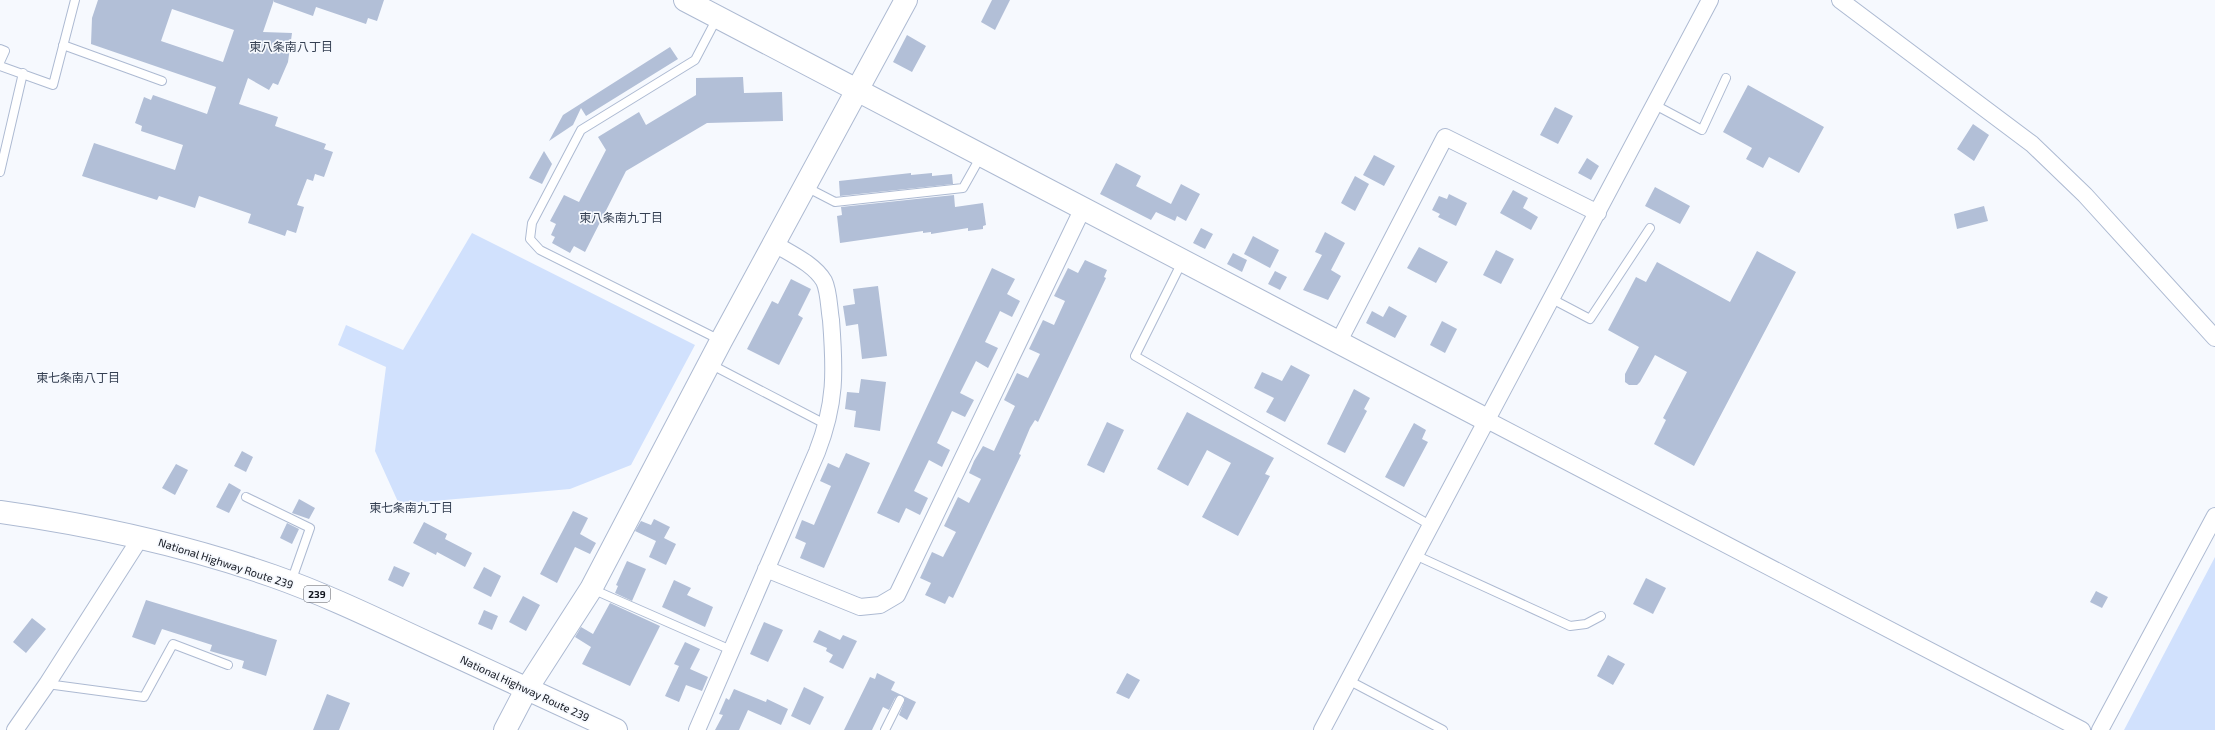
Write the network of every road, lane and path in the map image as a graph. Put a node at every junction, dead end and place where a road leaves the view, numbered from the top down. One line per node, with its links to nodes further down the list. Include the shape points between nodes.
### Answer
1 (75, 0): 7 (lane)
2 (685, 0): 6 (main road)
3 (906, 0): 14 (main road)
4 (1710, 0): 15 (street)
5 (1840, 0): 25 (street, via 2032,144 2085,194)
6 (718, 18): 14 (main road); 26 (lane, via 695,60 581,130 532,223 530,238 540,250)
7 (63, 45): 11 (lane, via 53,85); 13 (lane)
8 (0, 49): 9 (lane, via 5,51)
9 (0, 62)
10 (0, 66): 11 (lane)
11 (23, 74): 17 (lane)
12 (1726, 78): 15 (lane, via 1702,130)
13 (162, 81)
14 (857, 92): 16 (main road); 18 (main road)
15 (1655, 105): 20 (street)
16 (982, 156): 18 (lane, via 963,188 835,202); 19 (main road)
17 (0, 172)
18 (806, 187): 22 (main road)
19 (1083, 208): 23 (main road); 37 (street, via 897,595 880,605 860,607)
20 (1598, 213): 24 (street); 27 (street, via 1445,137)
21 (1650, 228): 24 (lane, via 1590,319)
22 (775, 244): 26 (main road); 30 (street, via 808,264 824,281 830,309 835,384)
23 (1183, 261): 27 (main road); 34 (lane, via 1135,356)
24 (1552, 299): 29 (street)
25 (2215, 338)
26 (722, 341): 28 (main road)
27 (1338, 343): 29 (main road)
28 (709, 364): 30 (lane); 39 (main road)
29 (1487, 420): 34 (street); 54 (street)
30 (828, 425): 37 (street)
31 (246, 497): 38 (lane, via 310,528)
32 (0, 512): 35 (main road, National Highway Route 239 / 239, via 65,521)
33 (2215, 516): 55 (street)
34 (1430, 525): 36 (street)
35 (141, 537): 38 (main road, National Highway Route 239 / 239, via 202,553); 44 (street)
36 (1415, 555): 40 (lane, via 1570,626 1586,624); 43 (street)
37 (766, 570): 41 (street)
38 (291, 583): 45 (main road, National Highway Route 239 / 239, via 345,605)
39 (591, 589): 41 (lane); 45 (main road)
40 (1601, 616)
41 (731, 650): 50 (street)
42 (228, 665): 44 (lane, via 173,644 144,697)
43 (1348, 680): 52 (street); 53 (lane)
44 (47, 684): 47 (street)
45 (526, 690): 48 (main road); 49 (main road, National Highway Route 239 / 239)
46 (900, 700): 51 (lane)
47 (15, 730)
48 (504, 730)
49 (616, 730)
50 (697, 730)
51 (885, 730)
52 (1322, 730)
53 (1443, 730)
54 (2082, 730)
55 (2100, 730)

